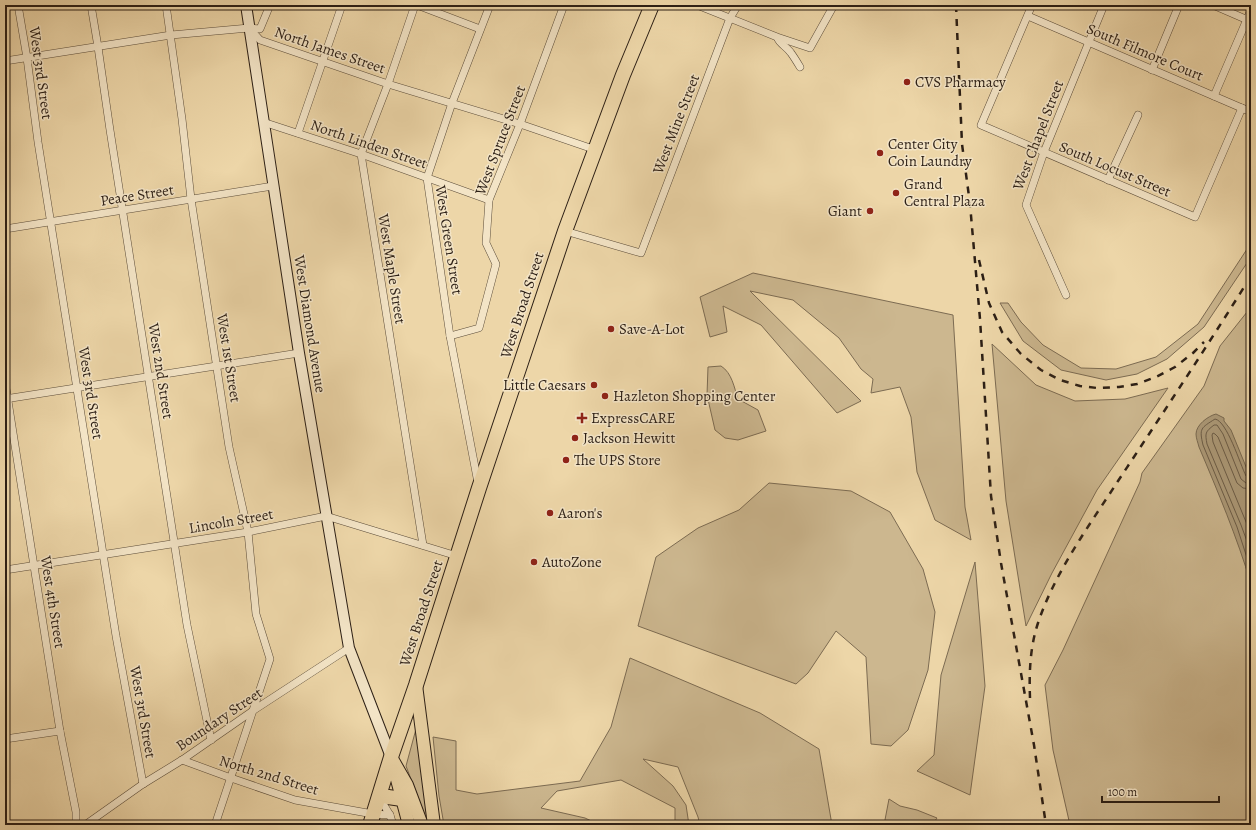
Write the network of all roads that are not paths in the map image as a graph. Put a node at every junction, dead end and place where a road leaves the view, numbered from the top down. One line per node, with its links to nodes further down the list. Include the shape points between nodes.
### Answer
1 (18, 5): 28 (street, West 3rd Street)
2 (91, 5): 27 (street, West 2nd Street)
3 (166, 5): 24 (street, West 1st Street)
4 (246, 5): 22 (street, West Diamond Avenue)
5 (270, 5): 22 (street, via 260,29)
6 (342, 5): 30 (street)
7 (416, 5): 23 (street); 33 (street)
8 (490, 5): 23 (street, West Green Street)
9 (564, 5): 40 (street, West Spruce Street)
10 (652, 5): 42 (highway, West Broad Street)
11 (697, 5): 20 (street)
12 (738, 5): 20 (street, West Mine Street)
13 (834, 5): 25 (street, via 810,48)
14 (1032, 5): 19 (street)
15 (1104, 5): 26 (street, West Chapel Street)
16 (1180, 5): 32 (street)
17 (1213, 5): 21 (street)
18 (1251, 10): 21 (street)
19 (1028, 16): 26 (street, South Filmore Court); 43 (street, South Locust Street, via 981,125)
20 (730, 18): 25 (street); 53 (street, West Mine Street, via 641,253)
21 (1249, 20): 34 (street)
22 (249, 28): 24 (street); 30 (street, North James Street, via 260,40); 39 (street, West Diamond Avenue)
23 (480, 29): 35 (street, West Green Street)
24 (170, 35): 27 (street); 48 (street, West 1st Street)
25 (777, 37): 31 (street)
26 (1088, 42): 32 (street, South Filmore Court); 43 (street, West Chapel Street)
27 (98, 47): 28 (street); 50 (street, West 2nd Street)
28 (27, 58): 29 (street); 51 (street, West 3rd Street)
29 (5, 61)
30 (323, 61): 33 (street, North James Street); 41 (street)
31 (800, 67)
32 (1152, 70): 34 (street, South Filmore Court)
33 (388, 84): 35 (street, North James Street); 44 (street)
34 (1214, 96): 36 (street, South Filmore Court)
35 (452, 103): 40 (street, North James Street); 45 (street, West Green Street)
36 (1242, 108): 37 (street, South Filmore Court); 46 (street, South Locust Street, via 1195,217)
37 (1251, 112)
38 (1138, 115): 46 (street)
39 (263, 122): 41 (street, North Linden Street); 47 (street, West Diamond Avenue)
40 (520, 124): 42 (street, North James Street); 49 (street, West Spruce Street)
41 (298, 133): 44 (street, North Linden Street)
42 (596, 150): 53 (highway, West Broad Street)
43 (1044, 152): 46 (street, South Locust Street); 54 (street, West Chapel Street, via 1026,205)
44 (361, 154): 45 (street, North Linden Street); 66 (street, West Maple Street)
45 (427, 178): 49 (street, North Linden Street); 55 (street, West Green Street)
46 (1108, 180)
47 (273, 186): 48 (street, Peace Street); 56 (street, West Diamond Avenue)
48 (191, 200): 50 (street, Peace Street); 57 (street, West 1st Street)
49 (489, 200): 55 (street, West Spruce Street, via 486,243 496,264 479,328)
50 (122, 210): 51 (street, Peace Street); 58 (street, West 2nd Street)
51 (51, 222): 52 (street, Peace Street); 60 (street, West 3rd Street)
52 (5, 229)
53 (565, 231): 62 (highway, West Broad Street)
54 (1066, 295)
55 (450, 336): 62 (street, West Green Street)
56 (299, 353): 57 (street); 63 (street, West Diamond Avenue)
57 (217, 366): 58 (street); 64 (street, West 1st Street, via 229,447)
58 (148, 377): 60 (street); 65 (street, West 2nd Street)
59 (5, 382): 61 (street, West 4th Street)
60 (77, 388): 61 (street); 67 (street, West 3rd Street)
61 (6, 399): 69 (street, West 4th Street)
62 (479, 488): 68 (highway, West Broad Street)
63 (326, 516): 64 (street, Lincoln Street); 66 (street, Lincoln Street); 71 (street, West Diamond Avenue)
64 (248, 532): 65 (street, Lincoln Street); 73 (street, West 1st Street, via 256,614 270,659)
65 (174, 543): 67 (street, Lincoln Street); 76 (street, West 2nd Street, via 187,625)
66 (423, 545): 68 (street, Lincoln Street)
67 (103, 555): 69 (street, Lincoln Street); 80 (street, West 3rd Street)
68 (457, 556): 72 (highway, West Broad Street)
69 (34, 566): 70 (street, Lincoln Street); 74 (street, West 4th Street)
70 (5, 570)
71 (349, 648): 73 (street, Boundary Street); 77 (street, West Diamond Avenue)
72 (416, 685): 77 (highway, West Broad Street); 93 (main road)
73 (254, 710): 76 (street, Boundary Street); 79 (street, West 1st Street)
74 (60, 731): 75 (street); 87 (street, West 4th Street, via 76,812)
75 (5, 740)
76 (211, 740): 78 (street, Boundary Street)
77 (391, 757): 81 (highway, West Broad Street); 82 (main road); 92 (main road, via 407,785)
78 (182, 760): 79 (street, North 2nd Street); 80 (street, Boundary Street)
79 (231, 778): 84 (street, North 2nd Street, via 295,800); 89 (street, West 1st Street)
80 (143, 784): 88 (street, Boundary Street)
81 (379, 796): 82 (highway); 83 (street); 84 (highway, West Broad Street)
82 (402, 799): 91 (main road)
83 (390, 815): 84 (street, North 2nd Street); 90 (street)
84 (372, 820)
85 (5, 821): 86 (street)
86 (6, 825)
87 (76, 825)
88 (85, 825)
89 (215, 825)
90 (393, 825)
91 (409, 825)
92 (422, 825)
93 (434, 825)

